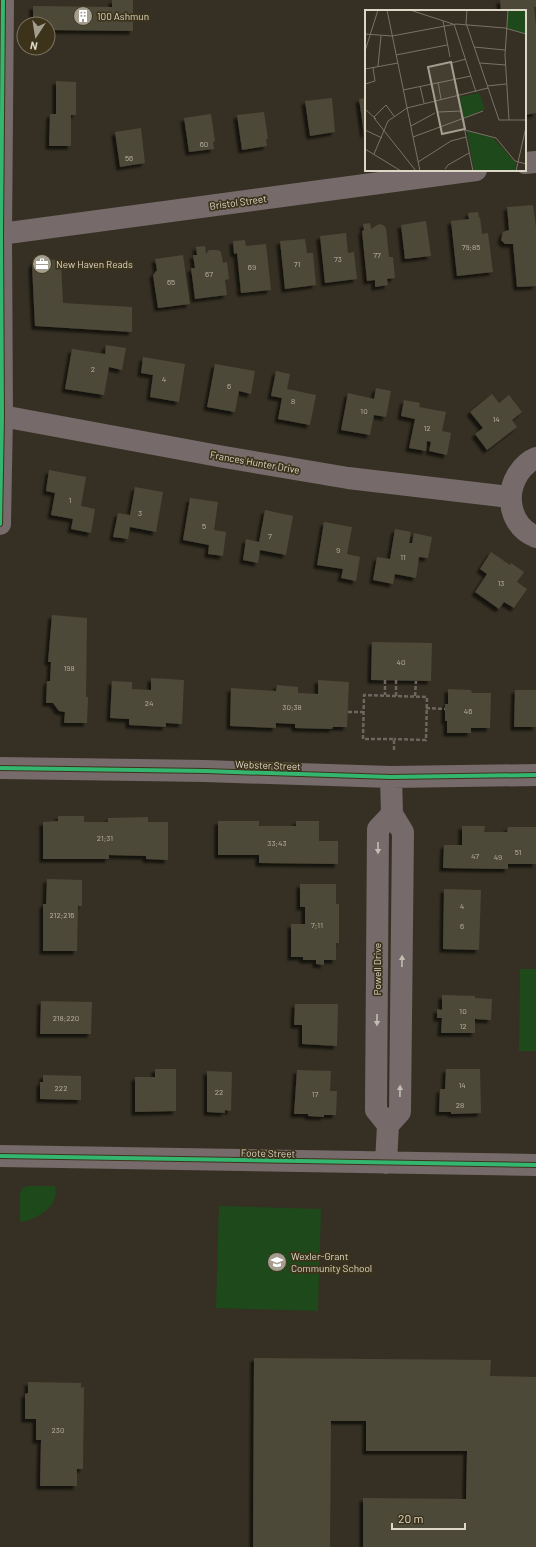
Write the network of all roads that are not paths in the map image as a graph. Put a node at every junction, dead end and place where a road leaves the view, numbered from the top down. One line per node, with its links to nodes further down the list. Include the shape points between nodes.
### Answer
1 (3, 0): 5 (street)
2 (536, 162): 3 (street)
3 (526, 163)
4 (469, 171): 5 (street, Bristol Street)
5 (0, 234): 6 (street)
6 (2, 416): 8 (street, Frances Hunter Drive, via 348,478); 9 (street)
7 (536, 458): 8 (street, via 521,469 513,482)
8 (510, 497): 10 (street, via 512,510 519,524)
9 (0, 524)
10 (536, 537)
11 (0, 768): 13 (street, Webster Street)
12 (536, 775): 13 (street, Webster Street)
13 (390, 777): 15 (street, via 392,814 403,832 400,1112 388,1125)
14 (0, 1156): 15 (street, Foote Street)
15 (386, 1163): 16 (street, Foote Street)
16 (536, 1165)

